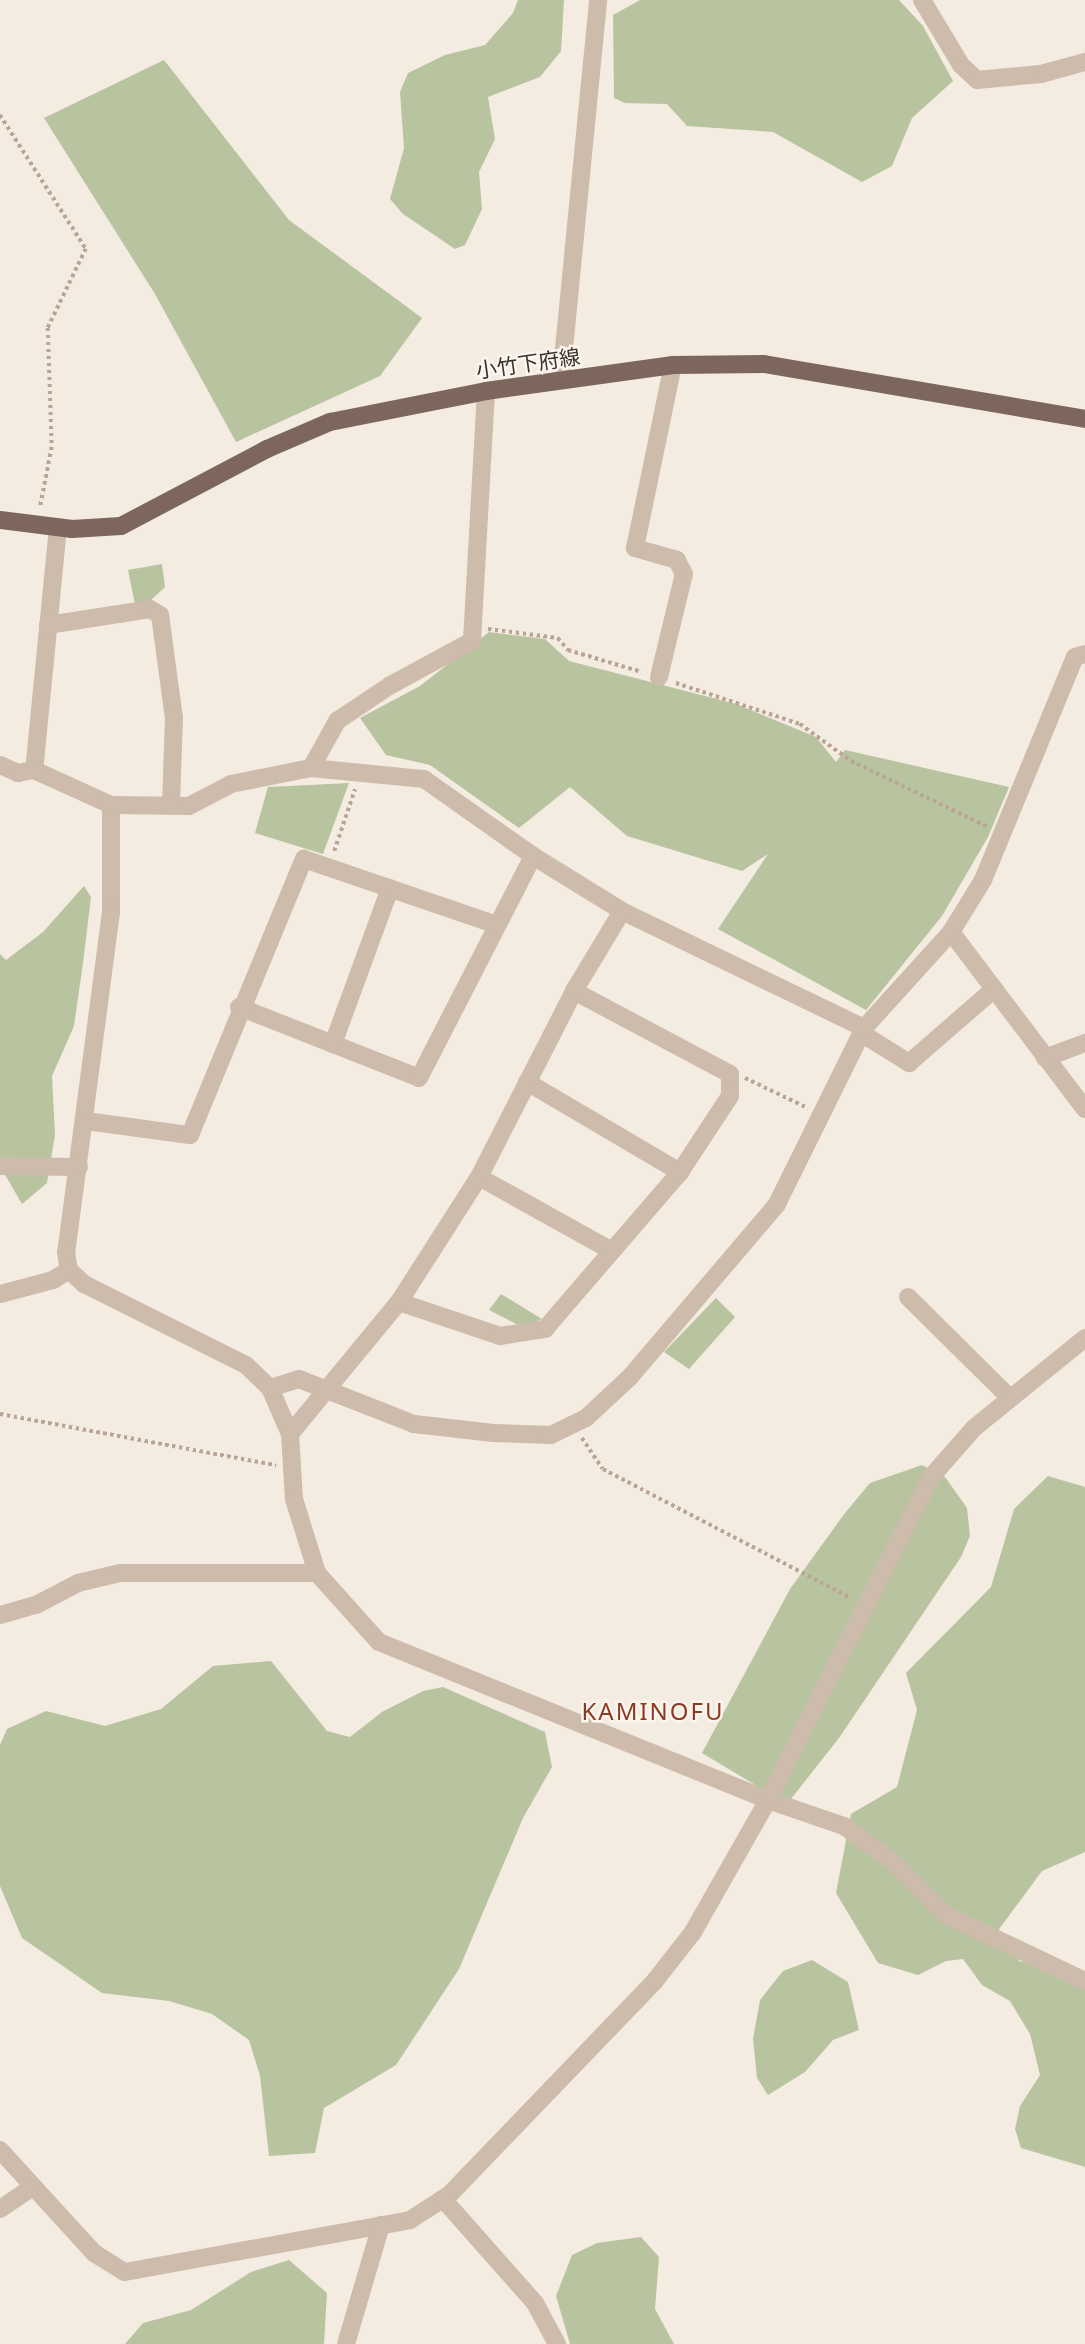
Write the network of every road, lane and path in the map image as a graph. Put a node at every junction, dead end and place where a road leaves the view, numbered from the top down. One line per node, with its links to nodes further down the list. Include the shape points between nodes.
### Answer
1 (598, 0): 6 (street)
2 (922, 0): 3 (street, via 961,65 977,80)
3 (1083, 70)
4 (0, 115): 10 (path, via 86,249 48,328 52,447)
5 (673, 365): 6 (main road, 小竹下府線); 8 (main road, 小竹下府線, via 764,364); 15 (street, via 635,548 677,560 684,574)
6 (561, 379): 7 (main road, 小竹下府線)
7 (486, 391): 11 (main road, 小竹下府線, via 330,422 267,449 121,526); 13 (street)
8 (1085, 419)
9 (0, 520): 10 (main road, 小竹下府線)
10 (37, 524): 11 (main road, 小竹下府線)
11 (58, 527): 12 (street)
12 (48, 625): 18 (street); 21 (street, via 150,609 160,615 174,718)
13 (472, 641): 15 (path, via 491,627 558,638 568,650); 17 (street, via 389,686 337,721)
14 (1085, 654): 22 (street, via 1075,657)
15 (659, 677): 22 (path, via 800,724 851,761)
16 (0, 765): 18 (street, via 18,773)
17 (312, 768): 19 (street); 21 (street, via 231,784 189,806)
18 (34, 770): 20 (street)
19 (362, 771): 23 (street, via 424,779); 24 (path)
20 (111, 804): 21 (street); 40 (street, via 111,912)
21 (171, 806)
22 (1002, 834): 28 (street, via 983,880)
23 (533, 856): 26 (street); 27 (street)
24 (329, 867): 25 (street); 31 (street, via 304,859)
25 (390, 888): 27 (street); 34 (street)
26 (622, 911): 30 (street); 32 (street)
27 (497, 925): 34 (street, via 419,1078)
28 (951, 932): 29 (street); 32 (street)
29 (994, 989): 32 (street, via 909,1063); 35 (street)
30 (574, 991): 36 (street); 37 (street)
31 (239, 1007): 34 (street); 40 (street, via 190,1135)
32 (863, 1031): 39 (street)
33 (1085, 1042): 35 (street)
34 (333, 1044)
35 (1045, 1059): 38 (street)
36 (730, 1074): 39 (path, via 764,1084); 43 (street, via 730,1096)
37 (527, 1082): 43 (street); 44 (street)
38 (1085, 1109)
39 (822, 1115): 55 (street, via 777,1203 630,1377)
40 (86, 1121): 42 (street)
41 (0, 1166): 42 (street)
42 (79, 1167): 46 (street, via 66,1252)
43 (680, 1172): 45 (street)
44 (480, 1177): 45 (street); 49 (street)
45 (612, 1251): 49 (street, via 545,1329 500,1336)
46 (69, 1270): 47 (street, via 53,1280); 51 (street, via 84,1284 246,1365)
47 (0, 1294)
48 (908, 1297): 53 (street)
49 (399, 1302): 52 (street)
50 (1085, 1338): 53 (street)
51 (270, 1388): 52 (street, via 299,1379); 56 (street)
52 (323, 1389): 55 (street, via 414,1424 551,1435); 56 (street)
53 (1010, 1398): 59 (street, via 974,1428 931,1477)
54 (0, 1414): 57 (path, via 268,1465)
55 (574, 1424): 59 (path, via 603,1469)
56 (290, 1434): 57 (street)
57 (292, 1464): 58 (street, via 295,1499)
58 (317, 1573): 60 (street, via 120,1573 78,1583 36,1605); 61 (street, via 379,1642)
59 (866, 1606): 61 (street)
60 (0, 1615)
61 (768, 1800): 62 (street, via 844,1826 893,1862 946,1915); 65 (street, via 731,1871 654,1982)
62 (1085, 1981)
63 (0, 2150): 64 (street)
64 (31, 2188): 66 (street); 67 (street, via 94,2253 125,2272)
65 (443, 2199): 67 (street, via 410,2220); 69 (street, via 534,2303)
66 (0, 2209)
67 (381, 2225): 68 (street)
68 (345, 2344)
69 (557, 2344)

